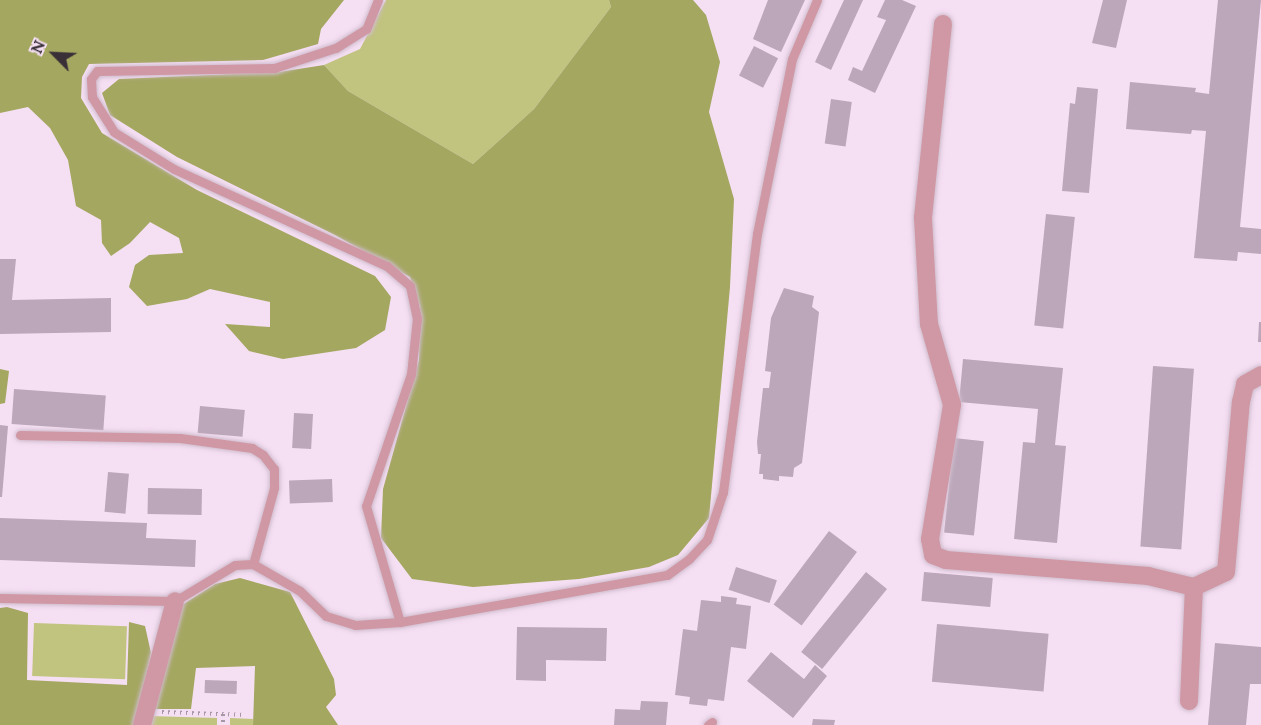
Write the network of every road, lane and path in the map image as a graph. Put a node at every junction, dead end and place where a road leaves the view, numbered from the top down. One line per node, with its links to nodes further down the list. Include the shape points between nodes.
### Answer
1 (378, 0): 10 (lane, via 366,29 335,48 274,68 97,71 91,78 92,97 114,132 174,169 387,266 410,286 417,318 411,374 366,506)
2 (818, 0): 10 (lane, via 792,59 757,234 723,492 707,540 667,575)
3 (943, 24): 7 (street, via 922,218 929,324 952,405 930,539 933,555 946,560 1148,576)
4 (1261, 375): 7 (street, via 1245,384 1241,402 1226,572)
5 (20, 435): 6 (lane, via 180,438 252,448 274,470 274,488)
6 (253, 564): 9 (lane, via 235,565); 10 (lane, via 300,591 326,616 355,625)
7 (1194, 587): 11 (street)
8 (0, 598): 9 (lane)
9 (175, 601): 14 (street)
10 (400, 622)
11 (1189, 701)
12 (223, 714): 13 (path); 14 (path); 15 (path)
13 (245, 715)
14 (143, 718)
15 (223, 725)

